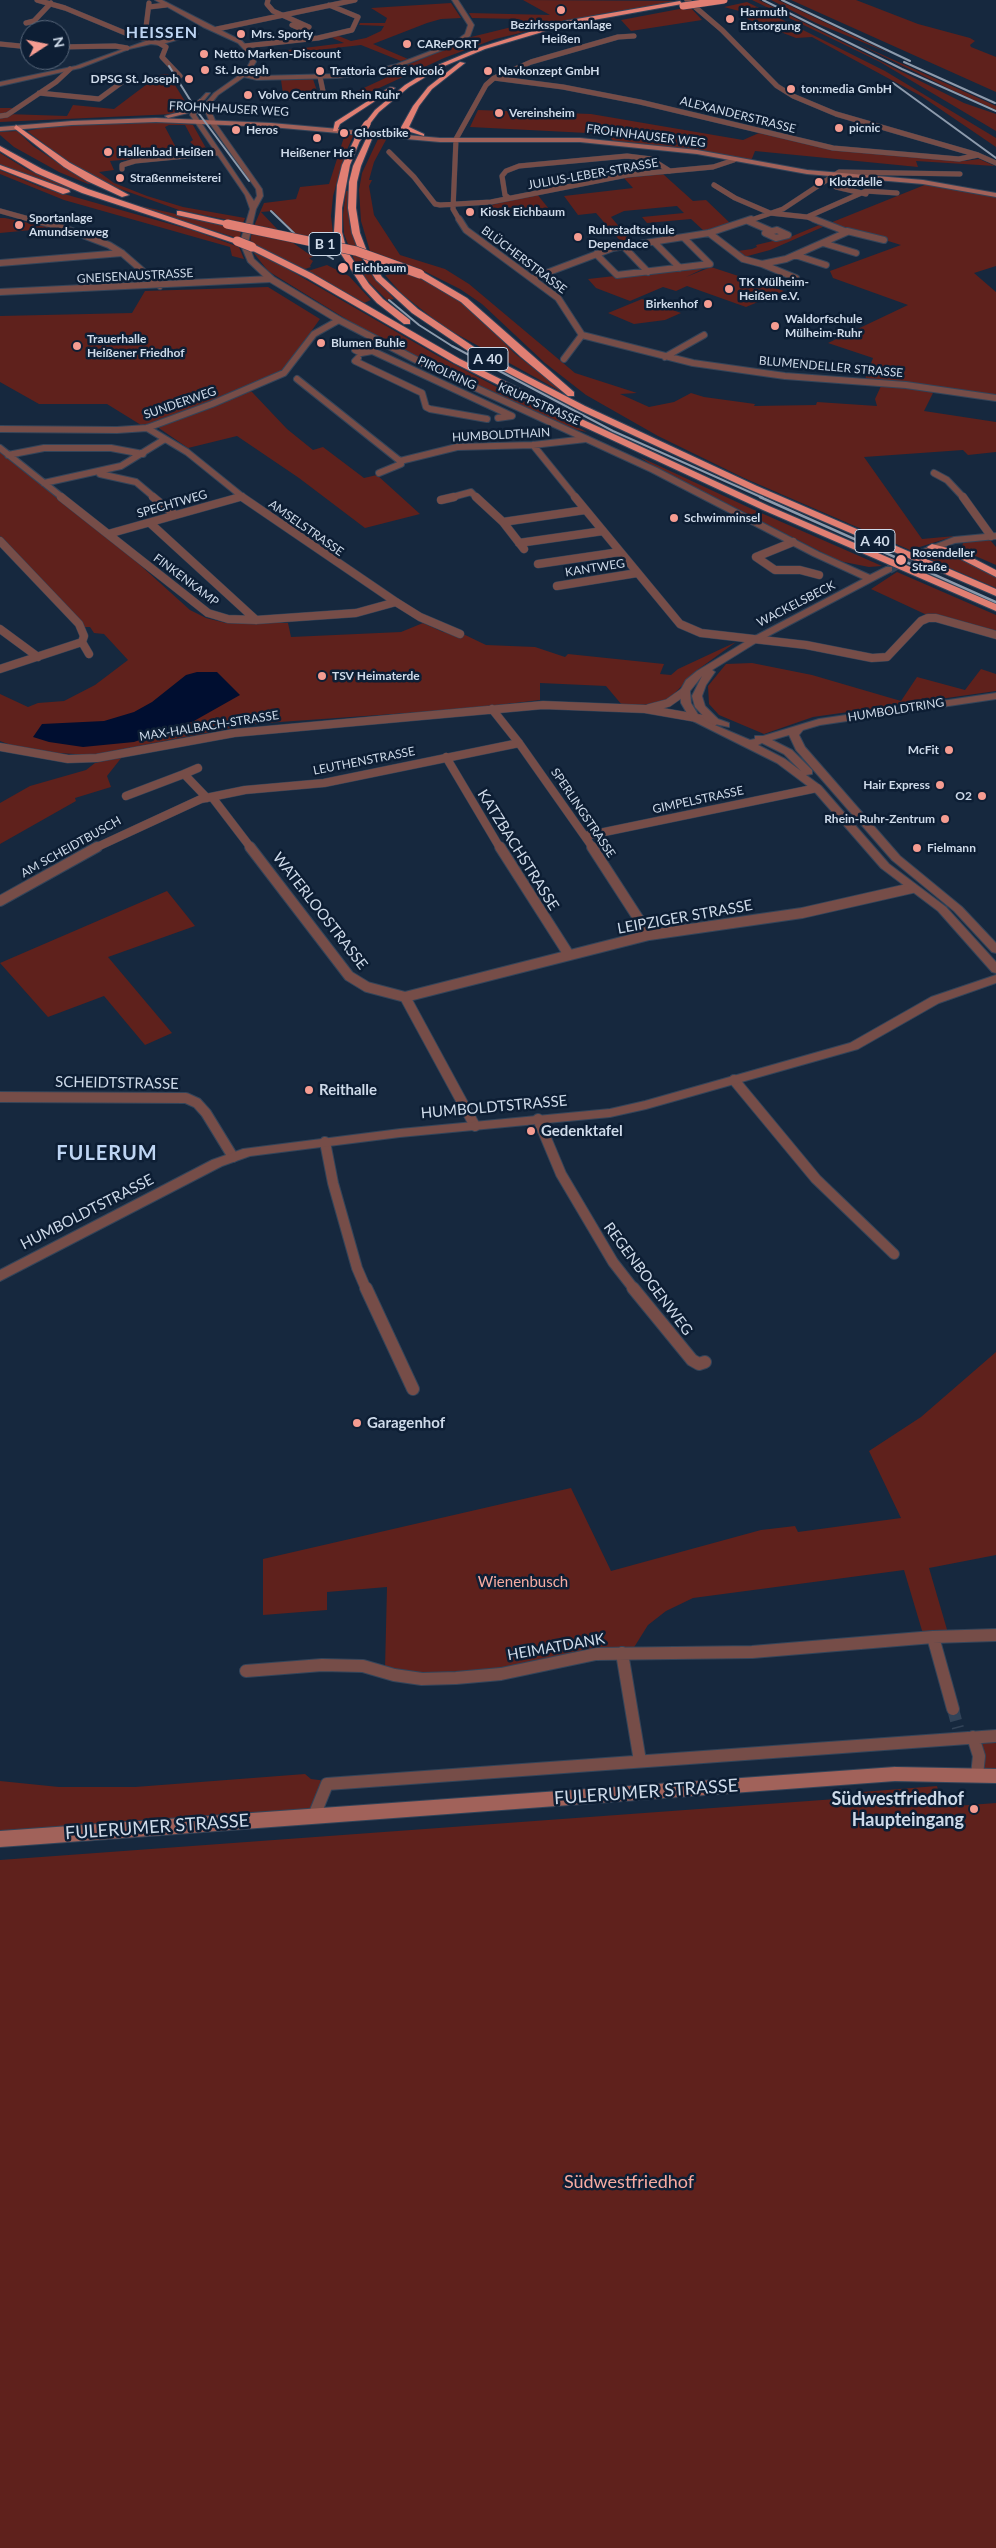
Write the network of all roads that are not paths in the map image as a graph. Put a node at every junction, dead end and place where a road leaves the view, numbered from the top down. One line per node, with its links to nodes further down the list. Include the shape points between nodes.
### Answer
1 (37, 0): 10 (street)
2 (158, 0): 11 (street)
3 (268, 0): 13 (street, via 269,8)
4 (354, 0): 8 (street)
5 (455, 0): 32 (street, via 471,25 469,34 462,39 384,70)
6 (702, 0): 9 (highway, A 40, bridge)
7 (724, 0): 9 (highway, A 40, bridge)
8 (334, 2): 12 (street)
9 (683, 3): 25 (highway, A 40, via 568,27); 60 (street, via 722,30 777,86 793,96 836,114)
10 (51, 4): 14 (street); 17 (street)
11 (166, 5): 16 (street); 17 (street, via 149,5 146,27)
12 (329, 5): 13 (street); 22 (street, via 358,16 352,30 318,38)
13 (279, 16): 15 (street); 16 (street)
14 (35, 20)
15 (300, 24)
16 (214, 30): 19 (street); 22 (street); 33 (street, via 241,52 244,62)
17 (130, 35): 19 (street)
18 (634, 36): 36 (street, via 618,37 531,62)
19 (155, 41): 24 (street); 30 (street, via 166,47 162,57)
20 (0, 44): 21 (street)
21 (20, 46)
22 (246, 46): 29 (street, via 253,62)
23 (70, 47): 24 (street)
24 (124, 47): 26 (street)
25 (466, 57): 41 (highway, A 40, via 417,86); 51 (highway, via 450,60 383,93); 52 (highway, via 430,88 416,106); 114 (highway, A 40, bridge, via 440,66 407,86 377,111 367,124 346,166 338,208 338,232 352,267 375,296 430,339)
26 (70, 69)
27 (65, 70): 37 (street)
28 (70, 70): 38 (street)
29 (242, 75): 33 (street); 34 (street); 35 (street)
30 (180, 76)
31 (129, 77): 38 (street, via 99,99)
32 (320, 77): 35 (street); 39 (street, via 320,94)
33 (234, 78): 34 (street); 40 (street); 45 (street, via 208,103)
34 (257, 78): 35 (street)
35 (268, 78)
36 (494, 78): 55 (street, via 486,85); 60 (street, ALEXANDERSTRASSE, via 625,99 832,148 959,159)
37 (1, 82)
38 (39, 93): 42 (street)
39 (287, 97)
40 (199, 103): 43 (main road, via 181,114); 44 (street, via 193,111); 45 (main road)
41 (388, 112)
42 (0, 116)
43 (155, 117): 44 (main road, FROHNHAUSER WEG); 47 (main road, FROHNHAUSER WEG)
44 (195, 120): 45 (main road, FROHNHAUSER WEG); 49 (main road, FROHNHAUSER WEG, via 129,120); 59 (street)
45 (210, 120): 46 (main road, FROHNHAUSER WEG); 50 (street); 51 (main road, FROHNHAUSER WEG)
46 (233, 123): 50 (main road); 51 (main road, FROHNHAUSER WEG)
47 (2, 126): 49 (main road, FROHNHAUSER WEG)
48 (377, 126): 120 (highway, A 40, via 357,166 352,208 358,242 379,278 415,311 460,342 546,390)
49 (16, 127): 81 (highway, via 90,179)
50 (217, 129): 68 (street)
51 (335, 129): 52 (main road, FROHNHAUSER WEG); 54 (main road, FROHNHAUSER WEG)
52 (404, 131): 53 (highway); 54 (highway)
53 (422, 135): 55 (main road, FROHNHAUSER WEG)
54 (393, 136): 55 (main road, FROHNHAUSER WEG)
55 (456, 140): 61 (main road, FROHNHAUSER WEG, via 580,140 697,152); 78 (street, BLÜCHERSTRASSE)
56 (0, 141): 81 (highway, B 1, via 67,180)
57 (0, 148): 85 (highway, via 62,182)
58 (389, 152): 78 (street, via 435,204)
59 (217, 153): 64 (street, via 135,161 122,165); 70 (street)
60 (978, 155): 62 (street)
61 (734, 160): 65 (street, JULIUS-LEBER-STRASSE, via 713,167); 67 (main road, FROHNHAUSER WEG)
62 (996, 163)
63 (0, 167): 85 (highway, via 46,186)
64 (122, 169)
65 (670, 171): 69 (street, via 651,159 618,156 520,166 504,174); 76 (street, JULIUS-LEBER-STRASSE, via 614,177)
66 (960, 174): 67 (street, FROHNHAUSER WEG, via 843,171)
67 (833, 175): 75 (main road, FROHNHAUSER WEG, via 923,182); 82 (street, via 793,204)
68 (256, 182): 70 (street); 79 (street, KRUPPSTRASSE, via 260,196)
69 (502, 183): 76 (street)
70 (240, 184): 79 (street)
71 (714, 185): 82 (street)
72 (836, 187): 73 (street)
73 (861, 192): 74 (street); 77 (street); 83 (street)
74 (898, 193)
75 (996, 195)
76 (509, 198): 78 (street, JULIUS-LEBER-STRASSE)
77 (884, 199)
78 (454, 204): 103 (street, BLÜCHERSTRASSE, via 455,215 466,230)
79 (253, 209): 105 (street, KRUPPSTRASSE, via 245,248 254,264)
80 (0, 211): 94 (street, via 64,228)
81 (171, 211): 120 (highway, B 1, bridge, via 356,251 420,274 464,300 556,384)
82 (770, 213): 83 (street); 84 (street)
83 (807, 217): 87 (street)
84 (748, 221): 86 (street); 88 (street)
85 (184, 224): 114 (highway, bridge, via 252,247 310,276 457,361)
86 (771, 231)
87 (847, 231): 90 (street); 92 (street)
88 (709, 233): 89 (street); 99 (street, via 743,259)
89 (684, 238): 91 (street); 101 (street, via 710,264)
90 (884, 240)
91 (654, 242): 93 (street); 101 (street)
92 (824, 243): 95 (street); 97 (street)
93 (623, 246): 96 (street); 102 (street)
94 (122, 253): 98 (street); 106 (street)
95 (856, 253)
96 (596, 254): 102 (street, via 616,275); 103 (street)
97 (795, 255): 99 (street); 100 (street)
98 (0, 263)
99 (762, 264): 104 (street)
100 (826, 265)
101 (680, 268): 102 (street)
102 (648, 272)
103 (533, 278): 109 (street, BLÜCHERSTRASSE, via 563,304)
104 (796, 278)
105 (271, 279): 106 (street, GNEISENAUSTRASSE); 108 (street, KRUPPSTRASSE)
106 (160, 286): 107 (street, GNEISENAUSTRASSE)
107 (0, 292)
108 (339, 320): 113 (street, SUNDERWEG, via 314,334); 116 (street, KRUPPSTRASSE)
109 (582, 335): 111 (street, BLUMENDELLER STRASSE); 112 (street)
110 (704, 335): 111 (street)
111 (665, 357): 115 (street, BLUMENDELLER STRASSE, via 785,376 906,385)
112 (564, 360)
113 (284, 373): 121 (street, SUNDERWEG); 129 (street, via 295,378)
114 (501, 382): 161 (highway, A 40, via 766,508)
115 (996, 398)
116 (528, 413): 117 (street); 124 (street, KRUPPSTRASSE)
117 (512, 416): 118 (street, PIROLRING, via 372,351 360,355 355,361 422,393 426,407 430,409 477,419); 119 (street)
118 (487, 418)
119 (498, 418)
120 (620, 426): 159 (highway, A 40)
121 (147, 428): 122 (street, SUNDERWEG); 123 (street, AMSELSTRASSE)
122 (0, 429)
123 (165, 438): 127 (street); 134 (street, AMSELSTRASSE)
124 (586, 438): 125 (street, HUMBOLDTHAIN); 145 (street, KRUPPSTRASSE)
125 (533, 445): 129 (street, HUMBOLDTHAIN, via 457,447); 136 (street)
126 (0, 448): 128 (street, FINKENKAMP)
127 (143, 454): 128 (street, via 111,448 44,448); 132 (street, via 121,466)
128 (8, 455): 133 (street, FINKENKAMP)
129 (400, 460): 131 (street, via 401,464)
130 (934, 472): 142 (street, via 963,497)
131 (379, 473)
132 (91, 474): 133 (street); 137 (street, via 112,475 136,482)
133 (44, 482): 141 (street, FINKENKAMP)
134 (242, 496): 137 (street, SPECHTWEG); 160 (street, AMSELSTRASSE)
135 (441, 500): 138 (street, via 471,492)
136 (585, 510): 138 (street); 140 (street)
137 (174, 514): 139 (street, SPECHTWEG)
138 (503, 522): 140 (street, via 521,546)
139 (150, 523): 141 (street, SPECHTWEG); 162 (street)
140 (603, 531): 147 (street)
141 (108, 534): 162 (street, FINKENKAMP, via 208,613 228,619)
142 (993, 536): 143 (street)
143 (954, 540): 146 (street); 149 (highway)
144 (0, 541): 167 (street, via 79,624 84,636)
145 (793, 542): 151 (street, KRUPPSTRASSE); 155 (street, via 756,557 775,570 800,570)
146 (932, 547): 148 (street); 149 (highway)
147 (620, 552): 150 (street); 153 (street)
148 (918, 553)
149 (956, 553): 154 (highway)
150 (538, 564)
151 (838, 564): 152 (street, KRUPPSTRASSE); 156 (street, WACKELSBECK, via 871,570 889,569)
152 (847, 569): 156 (street, KRUPPSTRASSE); 158 (street)
153 (637, 573): 157 (street, KANTWEG); 166 (street, via 680,624 689,629)
154 (996, 574)
155 (819, 575)
156 (870, 579): 158 (street, WACKELSBECK)
157 (558, 586)
158 (855, 587): 166 (street, WACKELSBECK)
159 (996, 594)
160 (396, 602): 162 (street, FINKENKAMP, via 356,613); 164 (street, AMSELSTRASSE, via 420,617)
161 (996, 608)
162 (256, 620)
163 (0, 629): 169 (street)
164 (460, 634)
165 (996, 635): 166 (street, via 928,618 921,621 887,657 872,658)
166 (756, 639): 170 (street, WACKELSBECK)
167 (82, 642): 168 (street); 169 (street)
168 (89, 654)
169 (38, 657): 171 (street)
170 (716, 664): 172 (street, WACKELSBECK, via 700,673); 174 (street, WACKELSBECK, via 701,685 697,696)
171 (0, 669)
172 (686, 691): 176 (street, MAX-HALBACH-STRASSE, via 668,703); 177 (street, via 688,707)
173 (996, 696): 179 (street, HUMBOLDTRING, via 819,722)
174 (700, 707): 177 (street, WACKELSBECK); 178 (street)
175 (492, 709): 176 (street, MAX-HALBACH-STRASSE, via 543,705); 181 (street, SPERLINGSTRASSE); 184 (street, MAX-HALBACH-STRASSE, via 284,724 97,755 54,757)
176 (646, 709): 177 (street, MAX-HALBACH-STRASSE)
177 (695, 718): 178 (street, MAX-HALBACH-STRASSE); 182 (street, MAX-HALBACH-STRASSE)
178 (714, 721): 180 (street, MAX-HALBACH-STRASSE)
179 (798, 730): 180 (street, HUMBOLDTRING); 190 (street, via 794,734 800,748)
180 (762, 740): 182 (street); 187 (street, MAX-HALBACH-STRASSE, via 788,752)
181 (519, 743): 186 (street, LEUTHENSTRASSE); 194 (street, SPERLINGSTRASSE)
182 (749, 744): 191 (street, MAX-HALBACH-STRASSE, via 781,761)
183 (0, 746): 184 (street, MAX-HALBACH-STRASSE)
184 (14, 751): 185 (street)
185 (0, 756)
186 (446, 758): 193 (street, LEUTHENSTRASSE, via 324,782); 199 (street, KATZBACHSTRASSE, via 488,830)
187 (805, 767): 190 (street); 191 (street, MAX-HALBACH-STRASSE)
188 (198, 768): 189 (street)
189 (184, 774): 192 (street); 193 (street, WATERLOOSTRASSE)
190 (830, 782): 198 (street, via 896,858 958,909)
191 (817, 788): 194 (street, GIMPELSTRASSE); 195 (street, MAX-HALBACH-STRASSE, via 885,866)
192 (126, 796)
193 (210, 797): 196 (street, AM SCHEIDTBUSCH, via 112,838); 202 (street, WATERLOOSTRASSE, via 349,976 368,987)
194 (585, 836): 197 (street, SPERLINGSTRASSE)
195 (912, 888): 197 (street, LEIPZIGER STRASSE, via 802,914); 200 (street, MAX-HALBACH-STRASSE, via 946,914)
196 (0, 901)
197 (649, 935): 199 (street, LEIPZIGER STRASSE)
198 (996, 950)
199 (569, 955): 202 (street, LEIPZIGER STRASSE)
200 (996, 969)
201 (996, 979): 203 (street, HUMBOLDTSTRASSE, via 935,1000 854,1046)
202 (406, 997): 206 (street)
203 (734, 1080): 205 (street, HUMBOLDTSTRASSE, via 613,1112); 209 (street, via 820,1183)
204 (0, 1097): 208 (street, SCHEIDTSTRASSE, via 186,1098 206,1112)
205 (538, 1119): 206 (street, HUMBOLDTSTRASSE); 211 (street, REGENBOGENWEG, via 561,1174 609,1256 678,1345 692,1360 699,1364)
206 (475, 1126): 207 (street, HUMBOLDTSTRASSE)
207 (325, 1142): 208 (street, HUMBOLDTSTRASSE, via 260,1150); 212 (street, via 357,1268)
208 (233, 1157): 210 (street, HUMBOLDTSTRASSE)
209 (894, 1254)
210 (0, 1276)
211 (704, 1362)
212 (413, 1389)
213 (996, 1635): 214 (street, HEIMATDANK)
214 (933, 1637): 215 (street, HEIMATDANK, via 752,1652); 217 (street)
215 (622, 1653): 216 (street, HEIMATDANK, via 596,1654 501,1674 456,1678 422,1679 363,1666 322,1665); 220 (street, FULERUMER STRASSE)
216 (246, 1671)
217 (953, 1709)
218 (964, 1734): 219 (street, FULERUMER STRASSE); 220 (street, FULERUMER STRASSE); 221 (street, via 979,1756)
219 (996, 1736)
220 (640, 1761): 223 (street, FULERUMER STRASSE, via 328,1784)
221 (978, 1775): 222 (main road, FULERUMER STRASSE); 223 (main road, FULERUMER STRASSE, via 895,1774)
222 (996, 1776)
223 (314, 1816): 224 (main road, FULERUMER STRASSE)
224 (0, 1839)

